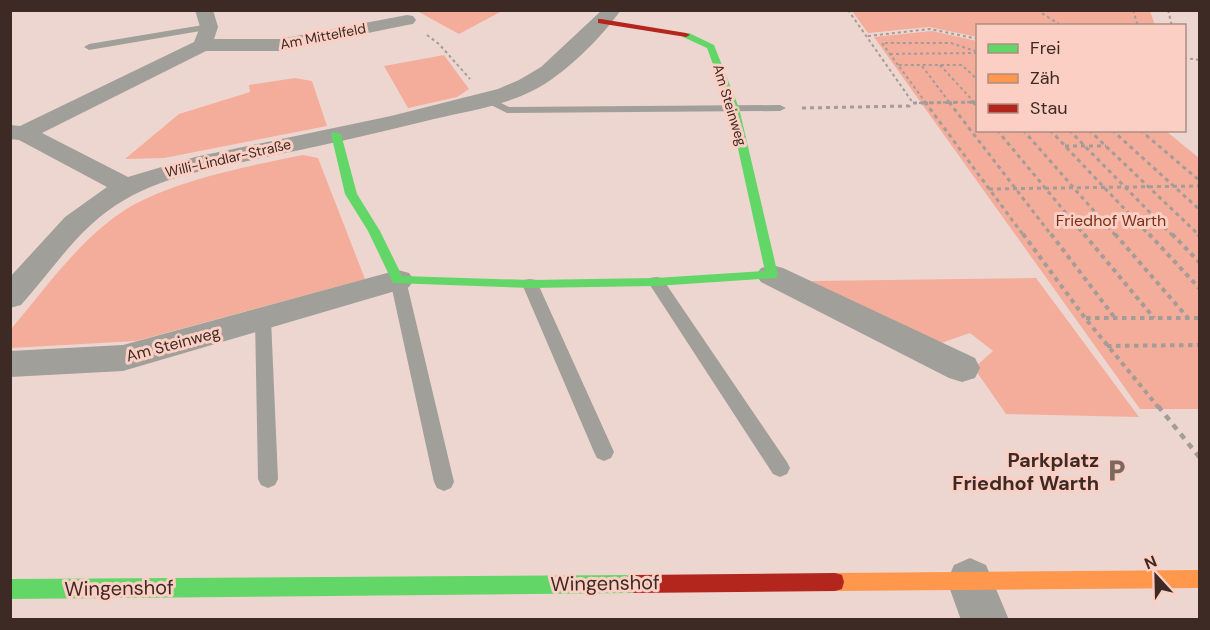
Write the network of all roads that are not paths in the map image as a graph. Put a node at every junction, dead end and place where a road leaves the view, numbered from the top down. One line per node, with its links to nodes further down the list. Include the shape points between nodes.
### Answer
1 (607, 16): 5 (street, Willi-Lindlar-Straße, via 545,74); 6 (street, Am Steinweg, via 705,41 711,47)
2 (407, 20): 3 (street, Am Mittelfeld, via 280,45)
3 (205, 27): 4 (lane); 8 (street, Am Mittelfeld)
4 (89, 47)
5 (489, 100): 6 (lane, via 507,110); 9 (street, Willi-Lindlar-Straße)
6 (734, 108): 7 (lane); 11 (street, Am Steinweg)
7 (780, 108)
8 (17, 132): 10 (street, Am Mittelfeld)
9 (336, 134): 10 (street, Willi-Lindlar-Straße, via 182,167); 12 (street, via 351,194)
10 (127, 187): 15 (street, Willi-Lindlar-Straße, via 75,221)
11 (772, 275): 13 (street, Am Steinweg); 18 (street, Am Steinweg)
12 (398, 280): 14 (street, Am Steinweg); 16 (street, Am Steinweg); 22 (lane)
13 (656, 282): 14 (street, Am Steinweg); 20 (lane)
14 (530, 284): 19 (lane)
15 (10, 297)
16 (263, 320): 17 (street, Am Steinweg, via 123,358); 21 (lane)
17 (10, 364)
18 (962, 368)
19 (604, 453)
20 (780, 468)
21 (268, 479)
22 (444, 482)
23 (1200, 579): 25 (street, Wingenshof)
24 (10, 589): 25 (street, Wingenshof)
25 (977, 600)

